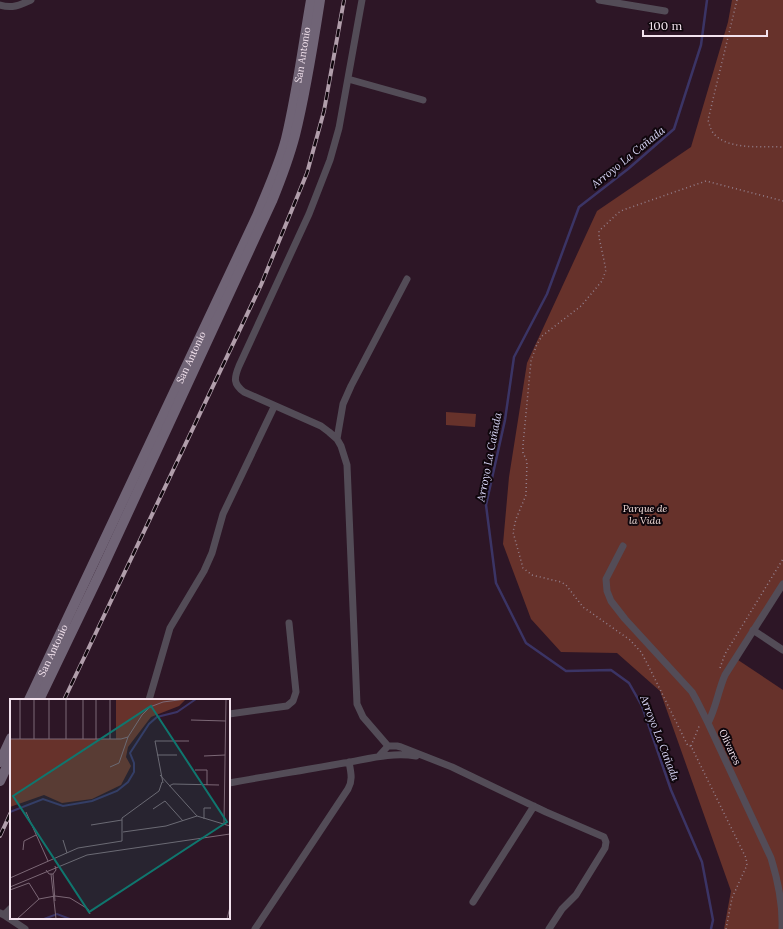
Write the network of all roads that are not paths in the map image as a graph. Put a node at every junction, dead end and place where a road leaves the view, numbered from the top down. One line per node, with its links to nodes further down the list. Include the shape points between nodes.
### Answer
1 (31, 0): 6 (street, via 11,8)
2 (311, 0): 18 (main road, San Antonio, via 288,126 268,190)
3 (320, 0): 19 (main road, San Antonio, via 295,134 281,179)
4 (362, 0): 8 (street)
5 (599, 0): 7 (street)
6 (0, 5)
7 (665, 11)
8 (348, 79): 9 (street); 11 (street, via 330,160 309,214 236,374 235,379 239,388)
9 (423, 100)
10 (407, 279): 12 (street, via 348,392 341,411)
11 (274, 407): 12 (street, via 321,426); 20 (street, via 223,514 204,571 170,628)
12 (337, 439): 24 (street, via 347,465 357,704 363,717)
13 (623, 546): 22 (street, via 606,579 611,601 692,692)
14 (783, 584): 16 (street, Olivares)
15 (290, 623): 21 (street, via 296,692 293,701 287,706)
16 (753, 630): 17 (street); 22 (street, Olivares, via 725,675 715,710)
17 (783, 650)
18 (29, 699)
19 (39, 699)
20 (150, 699)
21 (230, 714)
22 (708, 723): 38 (street, Olivares, via 771,858 780,897)
23 (10, 740): 28 (main road)
24 (388, 746): 25 (street); 26 (street, via 397,746)
25 (378, 756): 26 (street, via 405,754); 29 (street)
26 (430, 758): 32 (street)
27 (10, 760): 30 (main road)
28 (0, 762)
29 (349, 762): 31 (street); 36 (street, via 351,783 348,789)
30 (0, 781)
31 (230, 783)
32 (534, 806): 33 (street); 37 (street, via 600,835 606,842 605,848 576,895 562,909)
33 (473, 902)
34 (2, 914): 35 (street)
35 (25, 929)
36 (255, 929)
37 (549, 929)
38 (782, 929)

